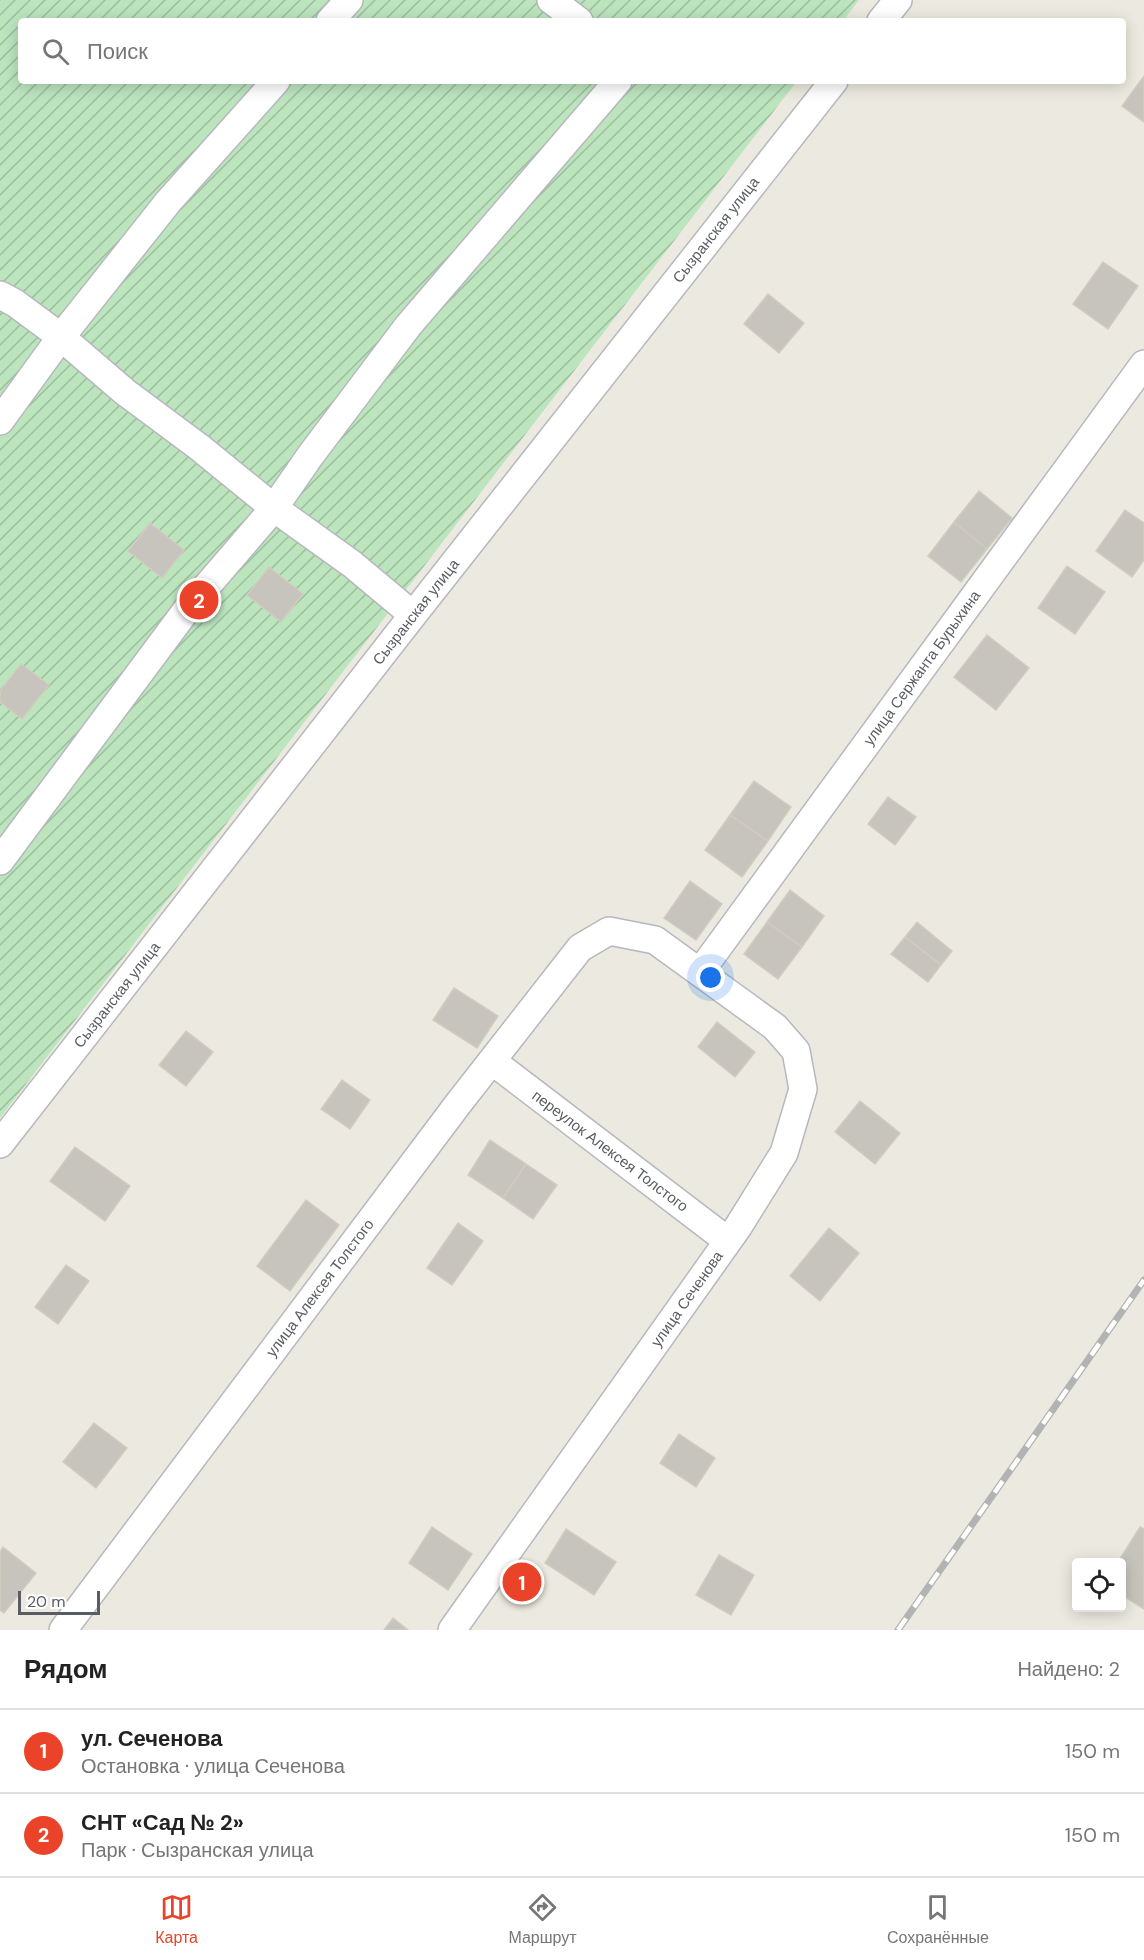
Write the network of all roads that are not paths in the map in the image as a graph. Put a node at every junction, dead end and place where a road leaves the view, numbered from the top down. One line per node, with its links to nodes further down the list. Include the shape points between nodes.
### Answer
1 (349, 0): 4 (street)
2 (550, 0): 5 (street)
3 (898, 0): 6 (street)
4 (333, 18)
5 (575, 18)
6 (883, 18)
7 (273, 84): 11 (street, via 168,202)
8 (615, 84): 14 (street, via 408,326)
9 (832, 84): 15 (street, Сызранская улица)
10 (0, 295): 11 (street)
11 (61, 337): 13 (street); 14 (street)
12 (1144, 364): 17 (street, улица Сержанта Бурыхина)
13 (0, 421)
14 (274, 508): 15 (street, via 352,564); 16 (street, via 188,608)
15 (413, 615): 19 (street, Сызранская улица)
16 (0, 861)
17 (700, 972): 18 (street, улица Алексея Толстого, via 654,939 609,931 580,948); 20 (street, улица Сеченова, via 775,1027 796,1051 803,1089 784,1153)
18 (492, 1061): 20 (street, переулок Алексея Толстого); 21 (street, улица Алексея Толстого)
19 (0, 1144)
20 (728, 1241): 22 (street, улица Сеченова)
21 (63, 1630)
22 (452, 1630)

